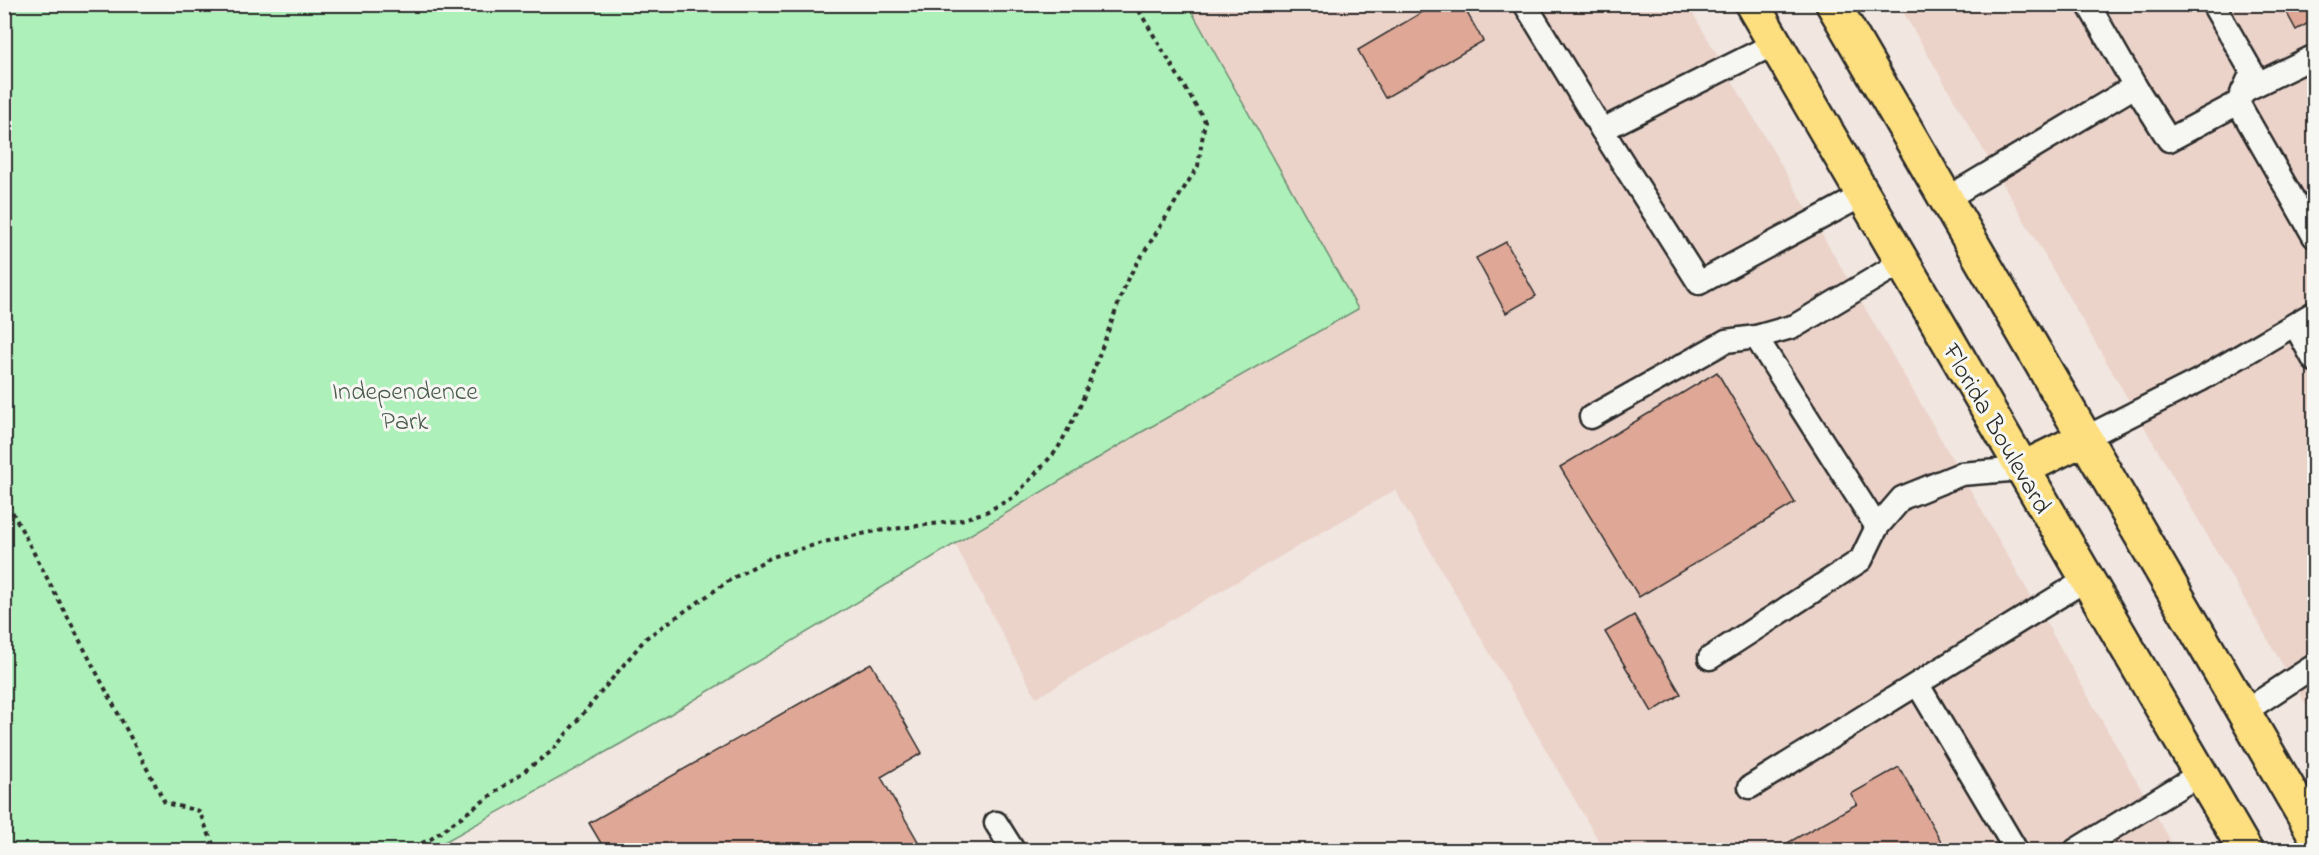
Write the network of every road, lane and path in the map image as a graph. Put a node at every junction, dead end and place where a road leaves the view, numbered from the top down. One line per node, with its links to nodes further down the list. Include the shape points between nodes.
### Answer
1 (1135, 4): 35 (path, via 1205,121 1198,165 1128,278 1078,409 1057,450 1014,496 986,513 832,540 772,557 733,578 646,638 552,752 431,839)
2 (1525, 4): 11 (lane)
3 (1752, 4): 7 (main road, Florida Boulevard)
4 (1833, 4): 13 (main road)
5 (2088, 4): 9 (lane)
6 (2213, 4): 10 (lane, via 2252,72)
7 (1774, 44): 11 (lane); 12 (main road, Florida Boulevard)
8 (2314, 64): 10 (lane, via 2311,58)
9 (2135, 86): 10 (lane, via 2169,140); 13 (lane)
10 (2240, 97): 14 (lane)
11 (1602, 129): 12 (lane, via 1699,283)
12 (1863, 195): 15 (main road, Florida Boulevard)
13 (1947, 199): 21 (main road)
14 (2314, 236)
15 (1902, 262): 18 (lane, via 1795,326); 22 (main road, Florida Boulevard)
16 (2314, 314): 17 (lane)
17 (2295, 325): 19 (lane); 21 (lane, via 2200,380)
18 (1756, 337): 20 (lane, via 1726,341); 24 (lane)
19 (2314, 360)
20 (1591, 417)
21 (2085, 438): 22 (main road); 29 (main road)
22 (2022, 469): 24 (lane, via 1961,474 1902,498); 25 (main road, Florida Boulevard)
23 (4, 496): 34 (path, via 165,803 199,811)
24 (1877, 527): 26 (lane, via 1861,560)
25 (2087, 579): 28 (lane); 30 (main road, Florida Boulevard)
26 (1710, 658)
27 (2314, 666): 29 (lane)
28 (1918, 685): 31 (lane); 37 (lane)
29 (2244, 712): 33 (main road)
30 (2200, 774): 38 (lane); 39 (main road, Florida Boulevard)
31 (1750, 786)
32 (996, 823): 36 (lane)
33 (2314, 833)
34 (214, 850)
35 (405, 850)
36 (1013, 850)
37 (2016, 850)
38 (2076, 850)
39 (2245, 850)

